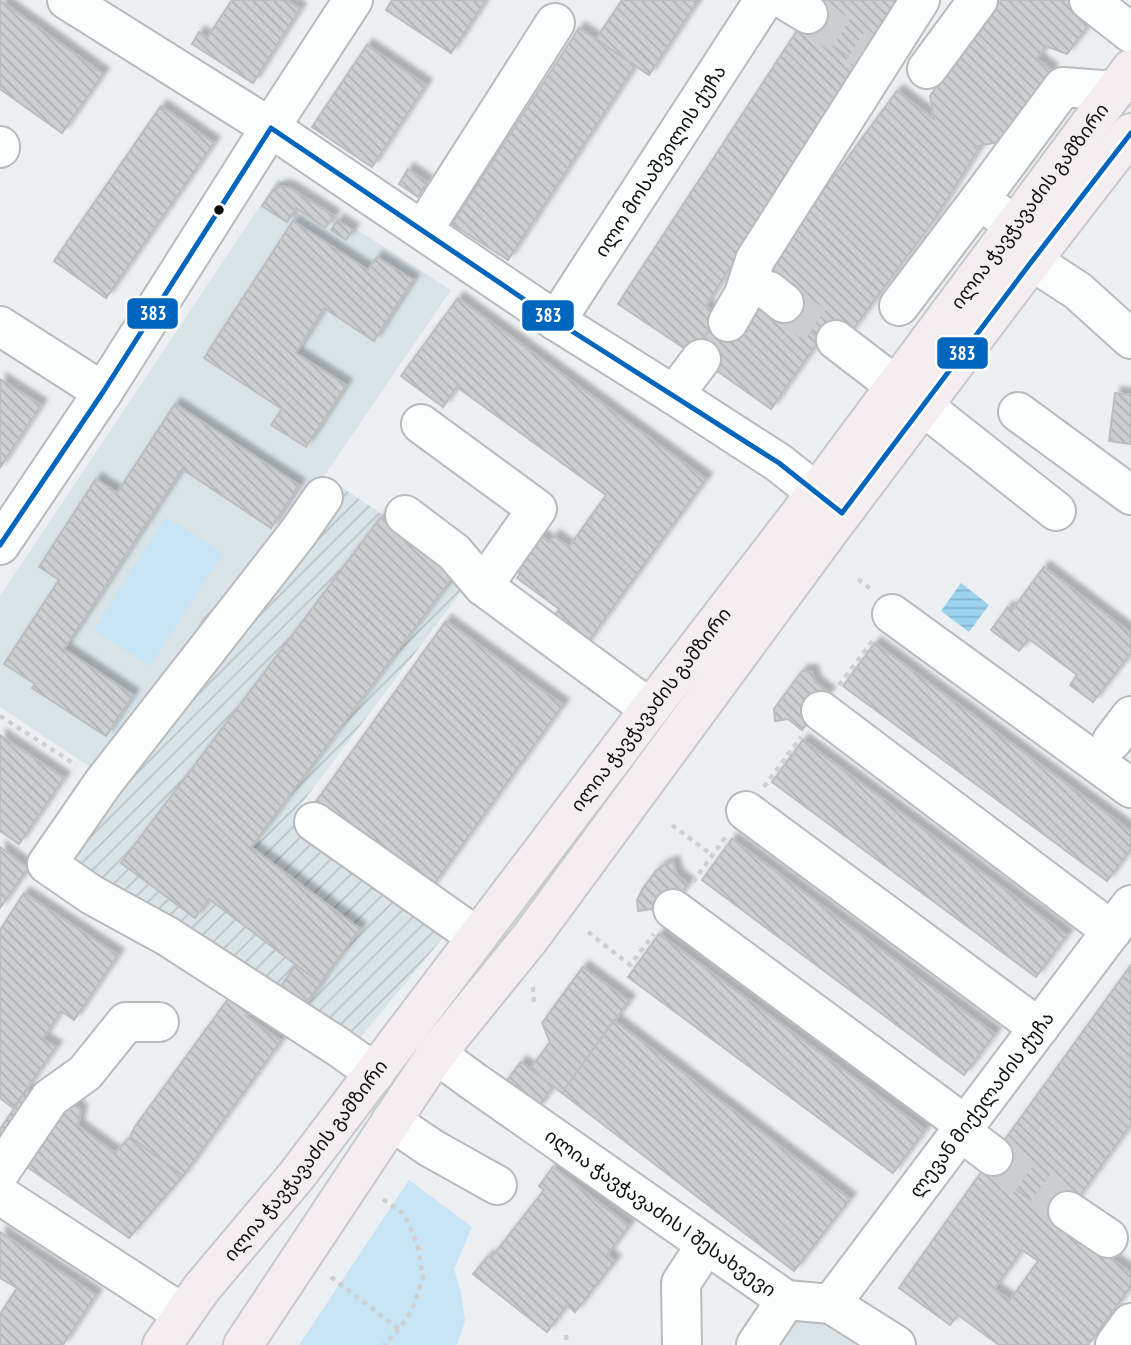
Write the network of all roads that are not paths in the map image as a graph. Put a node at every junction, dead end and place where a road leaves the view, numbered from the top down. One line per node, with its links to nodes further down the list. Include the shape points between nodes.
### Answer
1 (67, 0): 7 (street)
2 (354, 0): 12 (street)
3 (764, 0): 19 (street, ილო მოსაშვილის ქუჩა)
4 (920, 0): 20 (street, via 874,56 755,260)
5 (978, 0): 10 (street)
6 (1089, 0): 9 (street)
7 (119, 14): 12 (street)
8 (555, 23): 16 (street)
9 (1131, 33)
10 (927, 69)
11 (1123, 80): 14 (street, via 1063,87); 15 (main road, ილია ჭავჭავაძის გამზირი)
12 (271, 128): 16 (street); 25 (street)
13 (1131, 133): 17 (main road, ილია ჭავჭავაძის გამზირი)
14 (980, 199): 15 (street); 18 (street)
15 (1014, 226): 27 (main road, ილია ჭავჭავაძის გამზირი)
16 (422, 230): 19 (street)
17 (1032, 261): 22 (street, via 1078,291); 27 (main road, ილია ჭავჭავაძის გამზირი)
18 (899, 306)
19 (556, 321): 26 (street)
20 (728, 322)
21 (0, 326): 25 (street)
22 (1131, 339)
23 (836, 340): 27 (street)
24 (701, 359): 26 (street)
25 (103, 392): 35 (street)
26 (674, 395): 32 (street, via 779,463)
27 (909, 396): 32 (main road, ილია ჭავჭავაძის გამზირი); 33 (street)
28 (1018, 412): 30 (street)
29 (421, 424): 36 (street, via 537,509)
30 (1131, 495)
31 (323, 497): 49 (street, via 103,783 47,864)
32 (829, 503): 38 (main road, ილია ჭავჭავაძის გამზირი); 48 (main road, ილია ჭავჭავაძის გამზირი, via 530,938)
33 (1056, 511)
34 (405, 515): 36 (street, via 454,552)
35 (0, 545)
36 (483, 586): 38 (street)
37 (892, 614): 40 (street)
38 (650, 709): 45 (main road, ილია ჭავჭავაძის გამზირი)
39 (821, 711): 44 (street)
40 (1131, 788)
41 (746, 811): 47 (street)
42 (314, 822): 45 (street)
43 (673, 908): 51 (street)
44 (1121, 918): 47 (street, ლევან მიქელაძის ქუჩა)
45 (477, 937): 49 (main road, ილია ჭავჭავაძის გამზირი)
46 (159, 1022): 53 (street, via 125,1021 85,1073 50,1098)
47 (1039, 1028): 51 (street, ლევან მიქელაძის ქუჩა)
48 (436, 1054): 50 (main road, ილია ჭავჭავაძის გამზირი); 58 (street, ილია ჭავჭავაძის I შესახვევი)
49 (375, 1073): 61 (main road, ილია ჭავჭავაძის გამზირი, via 297,1175)
50 (391, 1121): 54 (street); 64 (main road, ილია ჭავჭავაძის გამზირი)
51 (963, 1128): 52 (street); 59 (street, ლევან მიქელაძის ქუჩა)
52 (993, 1156)
53 (0, 1172)
54 (497, 1185)
55 (0, 1195): 61 (street)
56 (1068, 1211): 57 (street)
57 (1108, 1238)
58 (706, 1245): 60 (street, ილია ჭავჭავაძის I შესახვევი); 65 (street, via 681,1283)
59 (831, 1304): 60 (street, ილია ჭავჭავაძის I შესახვევი); 67 (street, ილია ჭავჭავაძის I შესახვევი)
60 (782, 1306): 66 (street)
61 (178, 1310): 63 (main road, ილია ჭავჭავაძის გამზირი)
62 (1131, 1324): 68 (street)
63 (162, 1345)
64 (243, 1345)
65 (682, 1345)
66 (756, 1345)
67 (896, 1345)
68 (1115, 1345)

